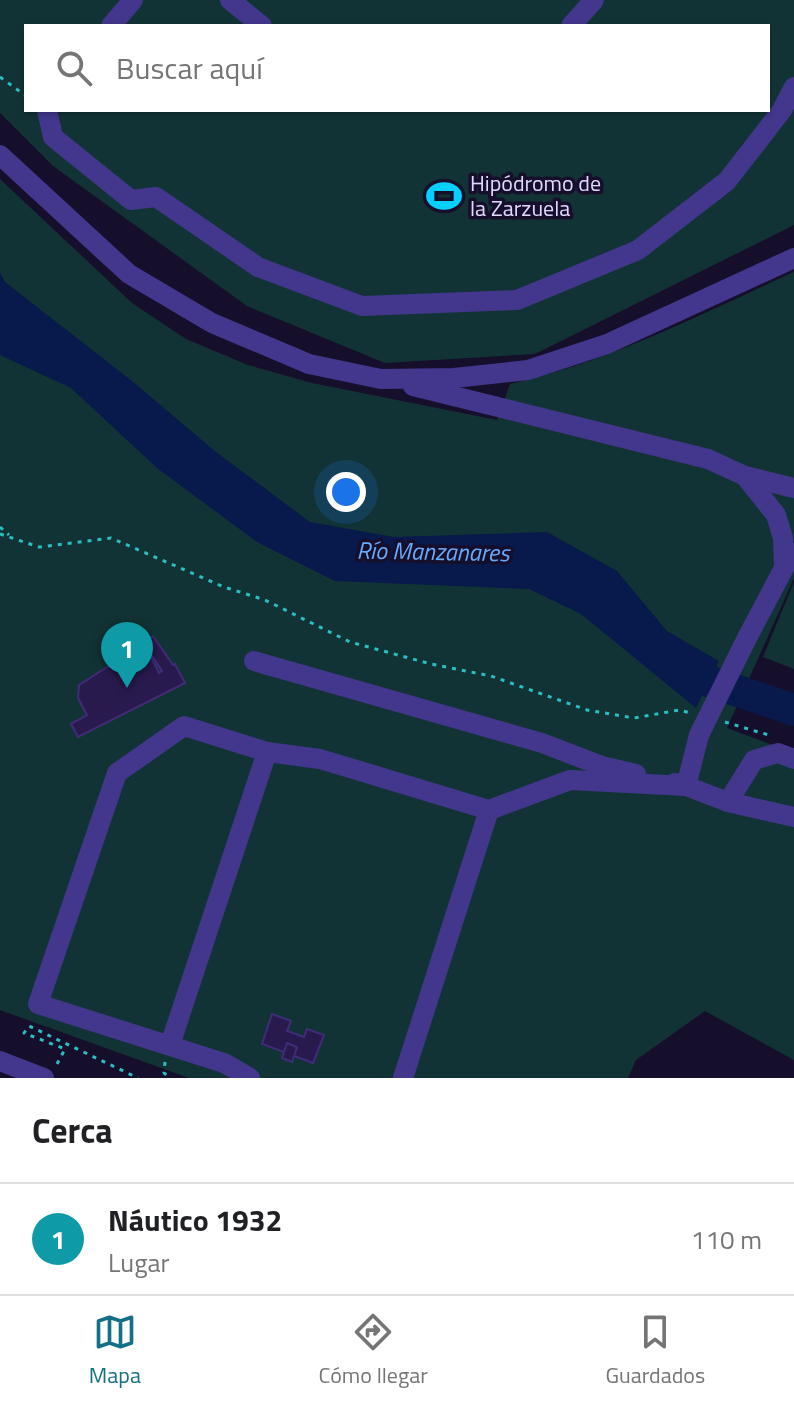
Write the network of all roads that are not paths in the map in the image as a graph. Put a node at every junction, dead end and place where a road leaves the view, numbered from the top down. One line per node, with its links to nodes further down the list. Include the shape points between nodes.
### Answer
1 (133, 0): 4 (street)
2 (230, 0): 5 (street)
3 (594, 0): 6 (street)
4 (113, 24)
5 (260, 24)
6 (573, 24)
7 (794, 87): 8 (street, via 727,181 638,250 517,300 362,306 258,267 156,197 131,200 53,137)
8 (47, 112)
9 (0, 155): 11 (street, via 129,274 198,315 309,364)
10 (794, 258): 11 (street, via 607,344 528,370)
11 (381, 379): 12 (street, via 708,459)
12 (745, 476): 13 (street); 14 (street, via 776,515)
13 (794, 488)
14 (789, 557): 18 (street, bridge, via 699,735)
15 (254, 661): 18 (street, via 542,743 602,766)
16 (267, 752): 20 (street, via 320,759); 22 (street); 22 (street, via 184,726 117,773 38,1004)
17 (794, 759): 19 (street, via 778,753 754,760)
18 (686, 786): 19 (street); 20 (street, via 570,780)
19 (728, 802): 21 (street)
20 (489, 810): 26 (street)
21 (794, 817)
22 (170, 1045): 25 (street)
23 (0, 1061): 24 (street)
24 (49, 1073)
25 (250, 1078)
26 (403, 1078)

